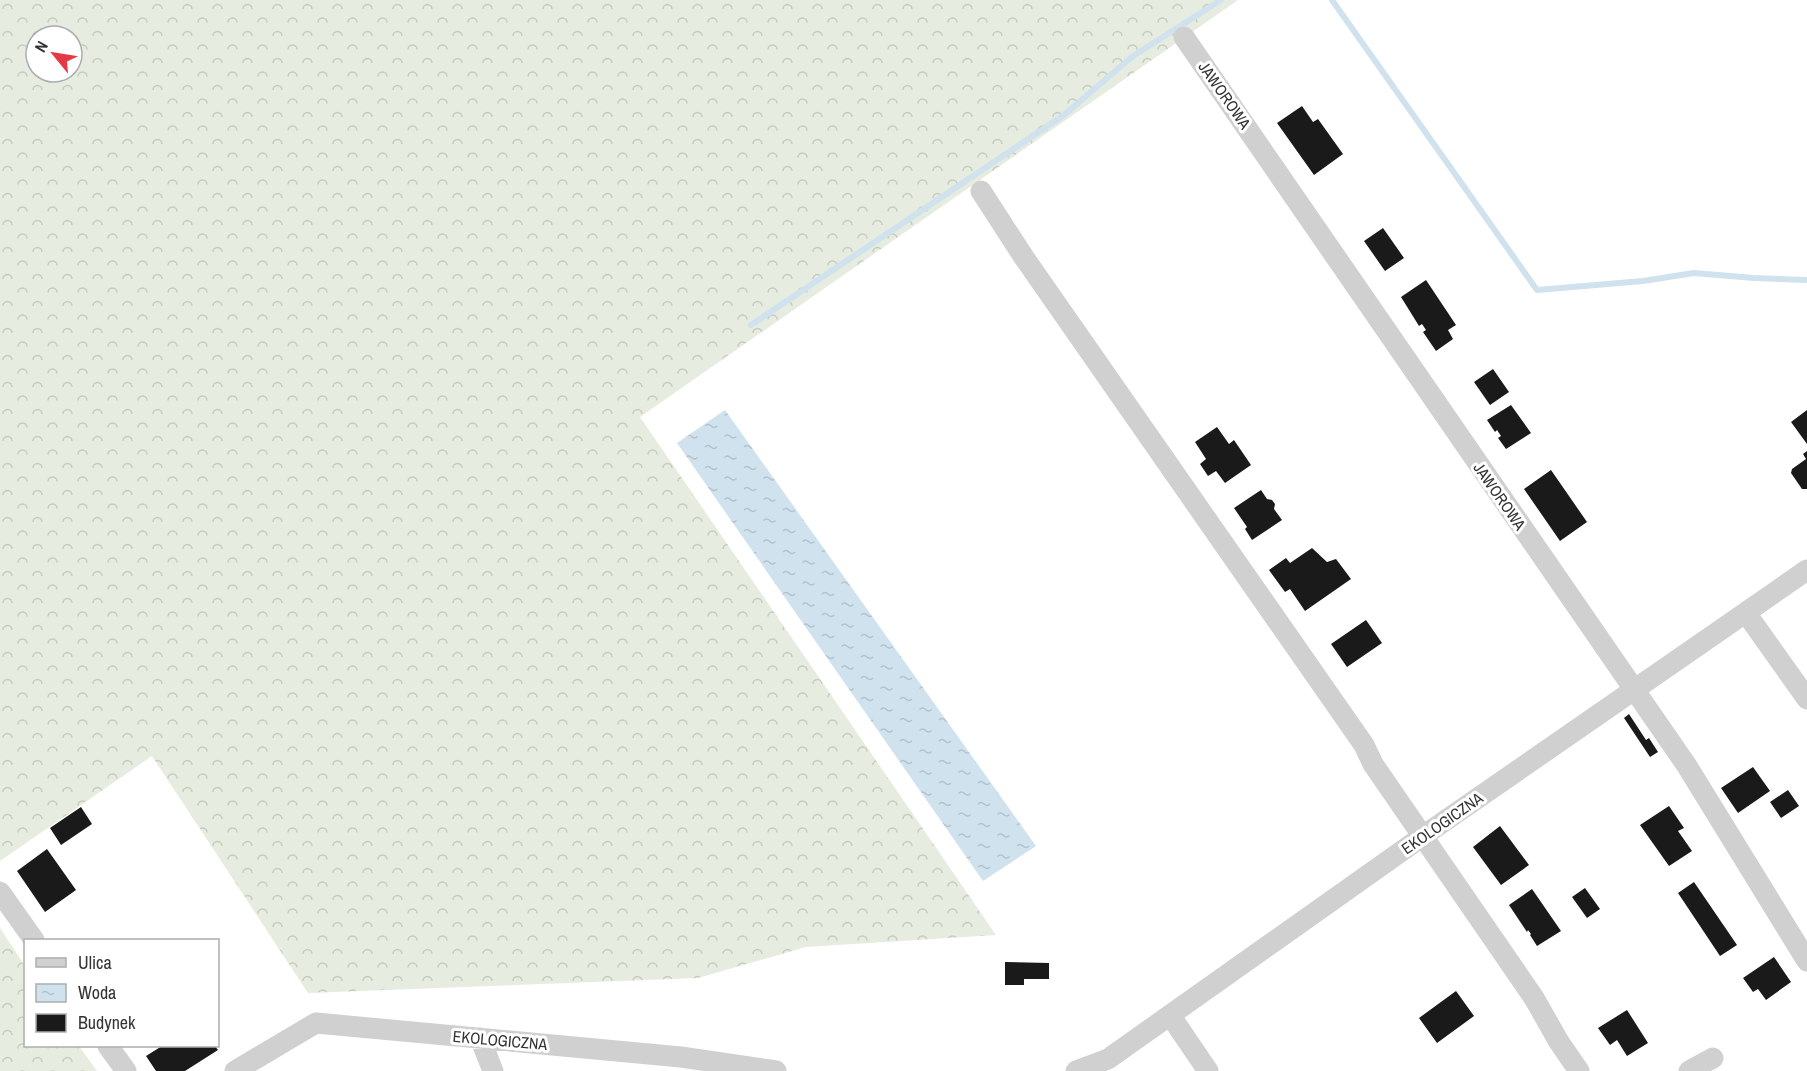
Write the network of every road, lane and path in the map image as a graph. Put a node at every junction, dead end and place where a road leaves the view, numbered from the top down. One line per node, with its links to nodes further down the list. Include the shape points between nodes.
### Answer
1 (1184, 37): 5 (street, JAWOROWA)
2 (981, 191): 7 (street)
3 (1807, 570): 4 (street, EKOLOGICZNA)
4 (1746, 613): 5 (street, EKOLOGICZNA); 6 (street)
5 (1634, 690): 7 (street, EKOLOGICZNA); 10 (street, JAWOROWA, via 1687,766)
6 (1807, 699)
7 (1423, 836): 11 (street, EKOLOGICZNA); 22 (street)
8 (0, 892): 9 (street)
9 (33, 939)
10 (1807, 961)
11 (1170, 1015): 20 (street, EKOLOGICZNA, via 1108,1059); 21 (street)
12 (480, 1038): 15 (street, EKOLOGICZNA); 17 (street, EKOLOGICZNA, via 316,1023); 18 (street)
13 (109, 1047): 16 (street)
14 (1713, 1058): 23 (street)
15 (708, 1066): 19 (street, EKOLOGICZNA)
16 (126, 1071)
17 (235, 1071)
18 (493, 1071)
19 (776, 1071)
20 (1076, 1071)
21 (1208, 1071)
22 (1579, 1071)
23 (1689, 1071)

